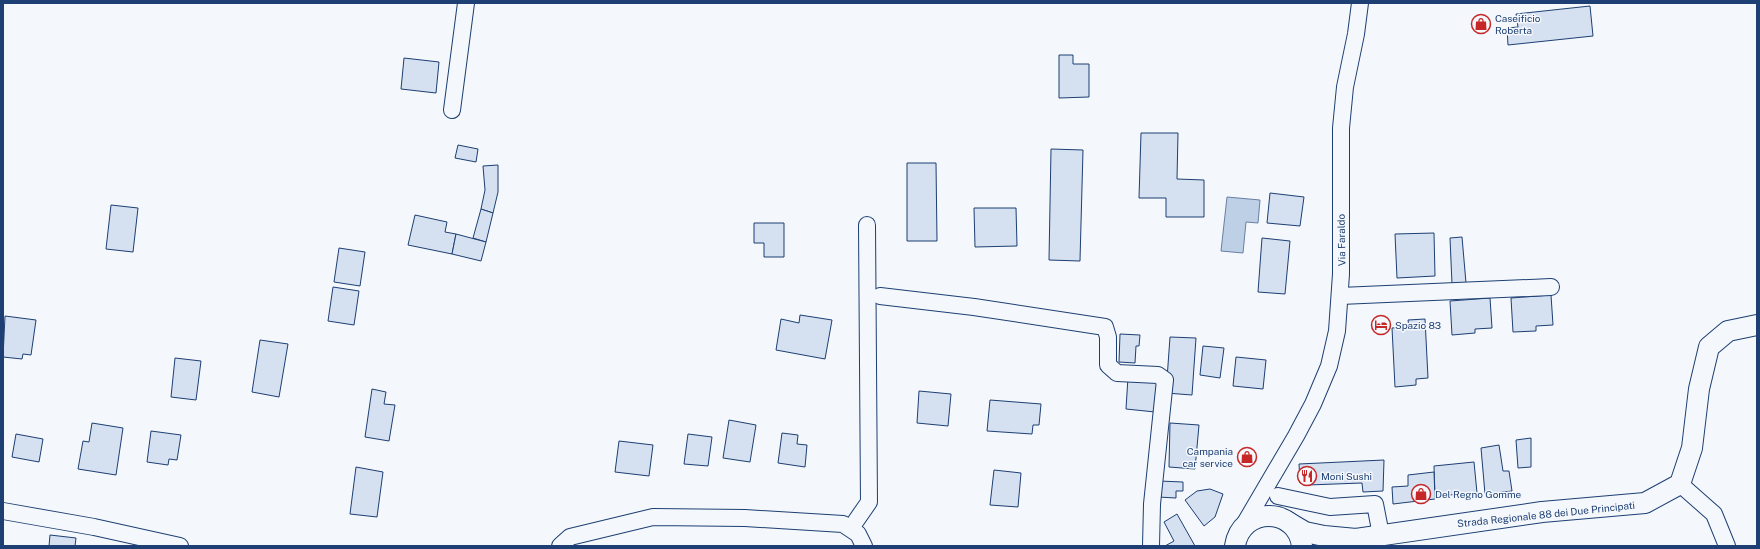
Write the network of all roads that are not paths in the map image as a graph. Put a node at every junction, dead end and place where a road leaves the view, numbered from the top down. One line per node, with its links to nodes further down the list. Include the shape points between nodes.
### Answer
1 (466, 3): 3 (street)
2 (1360, 3): 7 (street, Via Faraldo, via 1341,128)
3 (452, 110)
4 (867, 225): 14 (street, via 869,502)
5 (1551, 287): 7 (street)
6 (880, 296): 21 (street, via 1104,327 1108,337 1108,365 1117,373 1158,375 1165,380 1152,504)
7 (1340, 296): 9 (street, Via Faraldo, via 1337,331 1329,366 1313,404)
8 (1757, 325): 10 (main road, via 1728,331 1709,347 1698,389 1692,448)
9 (1278, 465): 11 (street); 16 (street, Via Faraldo)
10 (1680, 484): 15 (main road, Strada Regionale 88 dei Due Principati, via 1645,503 1542,512); 24 (street, via 1714,514)
11 (1278, 496): 13 (street); 15 (street, via 1330,507 1375,504)
12 (3, 511): 18 (street)
13 (1288, 522): 16 (main road, Strada Regionale 88 dei Due Principati, via 1277,517 1263,516 1249,522); 17 (main road, Strada Regionale 88 dei Due Principati, via 1305,532); 23 (main road, via 1298,533)
14 (852, 528): 19 (street, via 843,524 753,518 653,517 570,537); 20 (street)
15 (1381, 535): 17 (main road, Strada Regionale 88 dei Due Principati)
16 (1238, 538): 22 (main road, Strada Regionale 88 dei Due Principati)
17 (1349, 542)
18 (180, 546)
19 (560, 546)
20 (864, 546)
21 (1151, 546)
22 (1222, 546)
23 (1302, 546)
24 (1727, 546)

